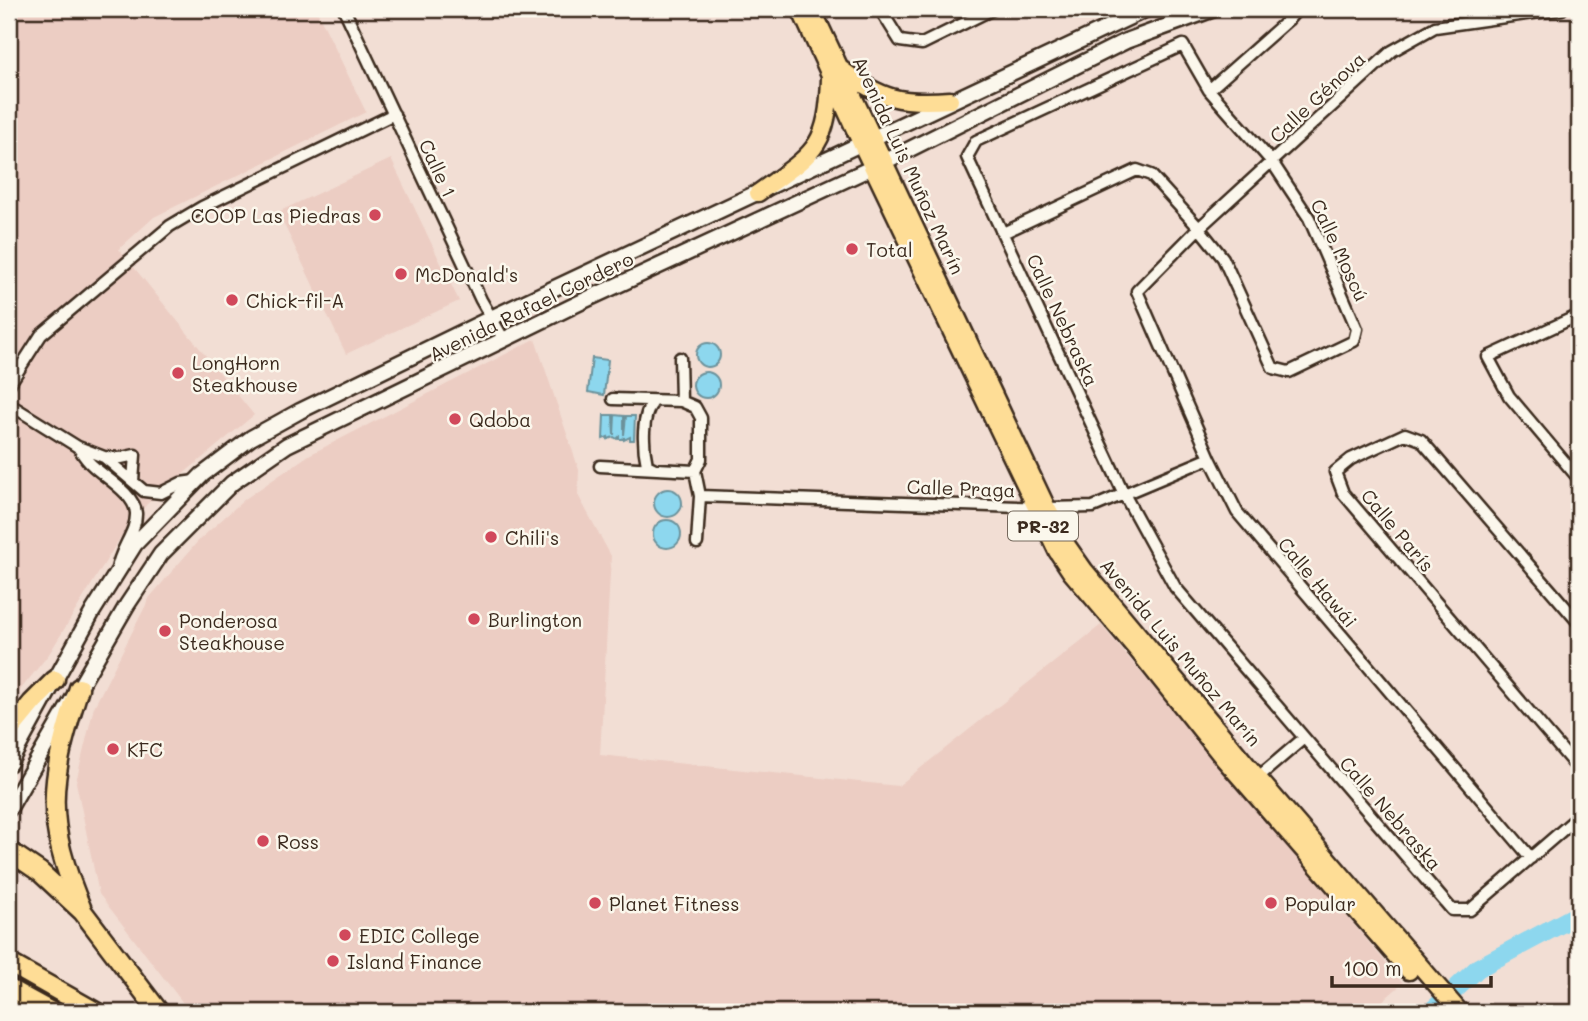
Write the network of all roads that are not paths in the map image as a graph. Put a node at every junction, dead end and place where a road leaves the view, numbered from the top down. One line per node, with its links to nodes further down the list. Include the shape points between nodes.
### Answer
1 (344, 9): 16 (street, Calle 1)
2 (800, 9): 13 (main road, Avenida Luis Muñoz Marín / PR-32)
3 (812, 9): 13 (main road, Avenida Luis Muñoz Marín / PR-32)
4 (993, 9): 10 (street)
5 (1147, 9): 15 (main road, Avenida Rafael Cordero)
6 (1214, 9): 19 (main road, Avenida Rafael Cordero, via 1126,41)
7 (1293, 9): 14 (street, via 1288,20)
8 (1469, 9): 12 (street)
9 (1562, 9): 12 (street, Calle Génova)
10 (981, 11): 11 (street, via 922,44 900,41)
11 (882, 14)
12 (1471, 21): 18 (street, Calle Génova, via 1435,27 1392,51)
13 (835, 72): 15 (main road, via 878,94 922,102); 17 (main road, Avenida Luis Muñoz Marín / PR-32); 20 (main road, via 821,139 805,159)
14 (1209, 90): 18 (street, Calle Moscú); 22 (street, Calle Nebraska, via 1183,45 976,141 967,157)
15 (950, 100): 17 (main road, Avenida Rafael Cordero)
16 (394, 114): 24 (street, Calle 1); 28 (street, via 170,226 41,335)
17 (867, 141): 19 (main road, Avenida Luis Muñoz Marín / PR-32); 20 (main road, Avenida Rafael Cordero)
18 (1272, 162): 21 (street, Calle Génova); 21 (street, Calle Moscú, via 1309,218 1357,329 1354,341 1289,372 1273,368 1223,258)
19 (878, 164): 26 (main road, Avenida Rafael Cordero); 44 (main road, Avenida Luis Muñoz Marín / PR-32)
20 (758, 193): 24 (main road, Avenida Rafael Cordero)
21 (1199, 228): 22 (street, via 1151,175 1137,170); 23 (street, Calle Génova)
22 (1003, 233): 42 (street, Calle Nebraska)
23 (1137, 291): 35 (street, Calle Hawái)
24 (491, 318): 26 (street, Calle 1); 41 (main road, Avenida Rafael Cordero, via 251,438)
25 (1579, 323): 39 (street, via 1575,317 1488,356 1509,396)
26 (504, 340): 49 (main road, Avenida Rafael Cordero, via 287,445 232,483 161,554)
27 (680, 358): 31 (street)
28 (9, 385)
29 (613, 399): 30 (street)
30 (653, 401): 31 (street); 37 (street, via 646,409 644,454 647,465)
31 (681, 401): 38 (street, via 695,408 701,418 701,459)
32 (9, 404): 33 (street)
33 (78, 447): 34 (street); 46 (street, via 90,464 121,489 136,513 129,539 118,555)
34 (104, 457): 40 (street); 40 (street, via 135,455)
35 (1210, 458): 42 (street, Calle Praga); 58 (street, Calle Hawái, via 1237,512)
36 (600, 466): 37 (street)
37 (655, 469): 38 (street)
38 (695, 471): 43 (street)
39 (1579, 479)
40 (133, 481): 41 (street, via 144,491 161,493)
41 (196, 481): 46 (main road, Avenida Rafael Cordero, via 135,544)
42 (1124, 494): 44 (street, Calle Praga, via 1093,507); 51 (street, Calle Nebraska, via 1175,587)
43 (700, 496): 44 (street, Calle Praga); 45 (street)
44 (1041, 508): 54 (main road, Avenida Luis Muñoz Marín / PR-32, via 1085,571)
45 (697, 543)
46 (116, 572): 48 (main road, Avenida Rafael Cordero)
47 (1579, 623): 53 (street, Calle París, via 1421,440 1405,434 1350,458 1335,472 1343,493)
48 (55, 680): 50 (highway); 52 (main road, Avenida Rafael Cordero)
49 (79, 688): 55 (main road, Avenida Rafael Cordero); 59 (highway, via 58,758 54,818 59,848)
50 (9, 731)
51 (1304, 738): 54 (street); 58 (street, Calle Nebraska, via 1452,911 1469,910)
52 (9, 764)
53 (1579, 770)
54 (1253, 782): 61 (main road, Avenida Luis Muñoz Marín / PR-32)
55 (9, 809)
56 (1579, 816): 58 (street)
57 (9, 851): 59 (highway, via 40,872)
58 (1531, 858)
59 (83, 912): 65 (highway)
60 (9, 963): 64 (highway)
61 (1410, 963): 66 (main road, Avenida Luis Muñoz Marín / PR-32); 67 (main road, Avenida Luis Muñoz Marín / PR-32)
62 (9, 989): 63 (highway)
63 (51, 1012)
64 (96, 1012)
65 (159, 1012)
66 (1446, 1012)
67 (1460, 1012)

